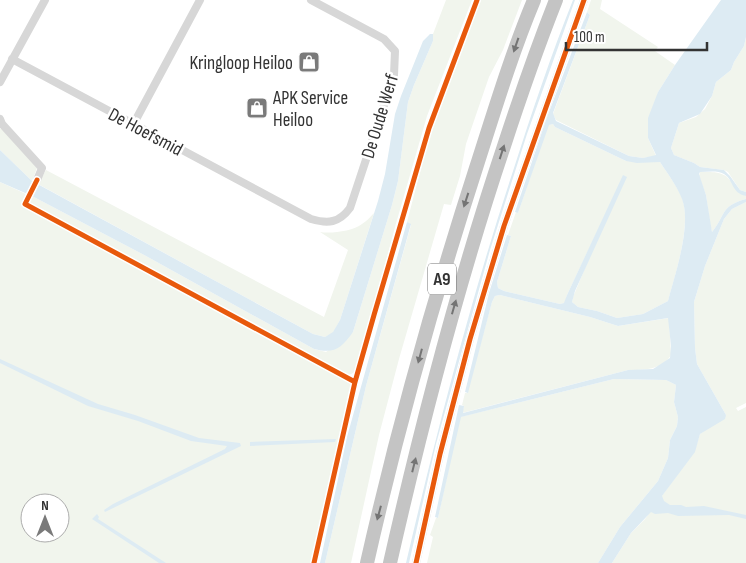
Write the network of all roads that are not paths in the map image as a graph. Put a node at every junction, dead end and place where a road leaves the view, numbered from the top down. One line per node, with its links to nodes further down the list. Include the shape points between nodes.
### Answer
1 (45, 0): 7 (street)
2 (200, 0): 10 (street)
3 (311, 0): 12 (street, De Oude Werf, via 384,39 395,51 394,75 350,208)
4 (534, 0): 13 (highway, A9, one-way to 13, via 518,39 462,212 422,348)
5 (556, 0): 14 (highway, A9, one-way to 5, via 442,351 481,216)
6 (584, 0): 15 (street, via 504,226 470,339)
7 (12, 59): 8 (street); 10 (street, De Hoefsmid)
8 (0, 82)
9 (0, 119): 11 (street, via 42,168)
10 (133, 124): 12 (street, De Hoefsmid, via 311,219 323,223)
11 (36, 180)
12 (343, 217)
13 (367, 563)
14 (390, 563)
15 (416, 563)

